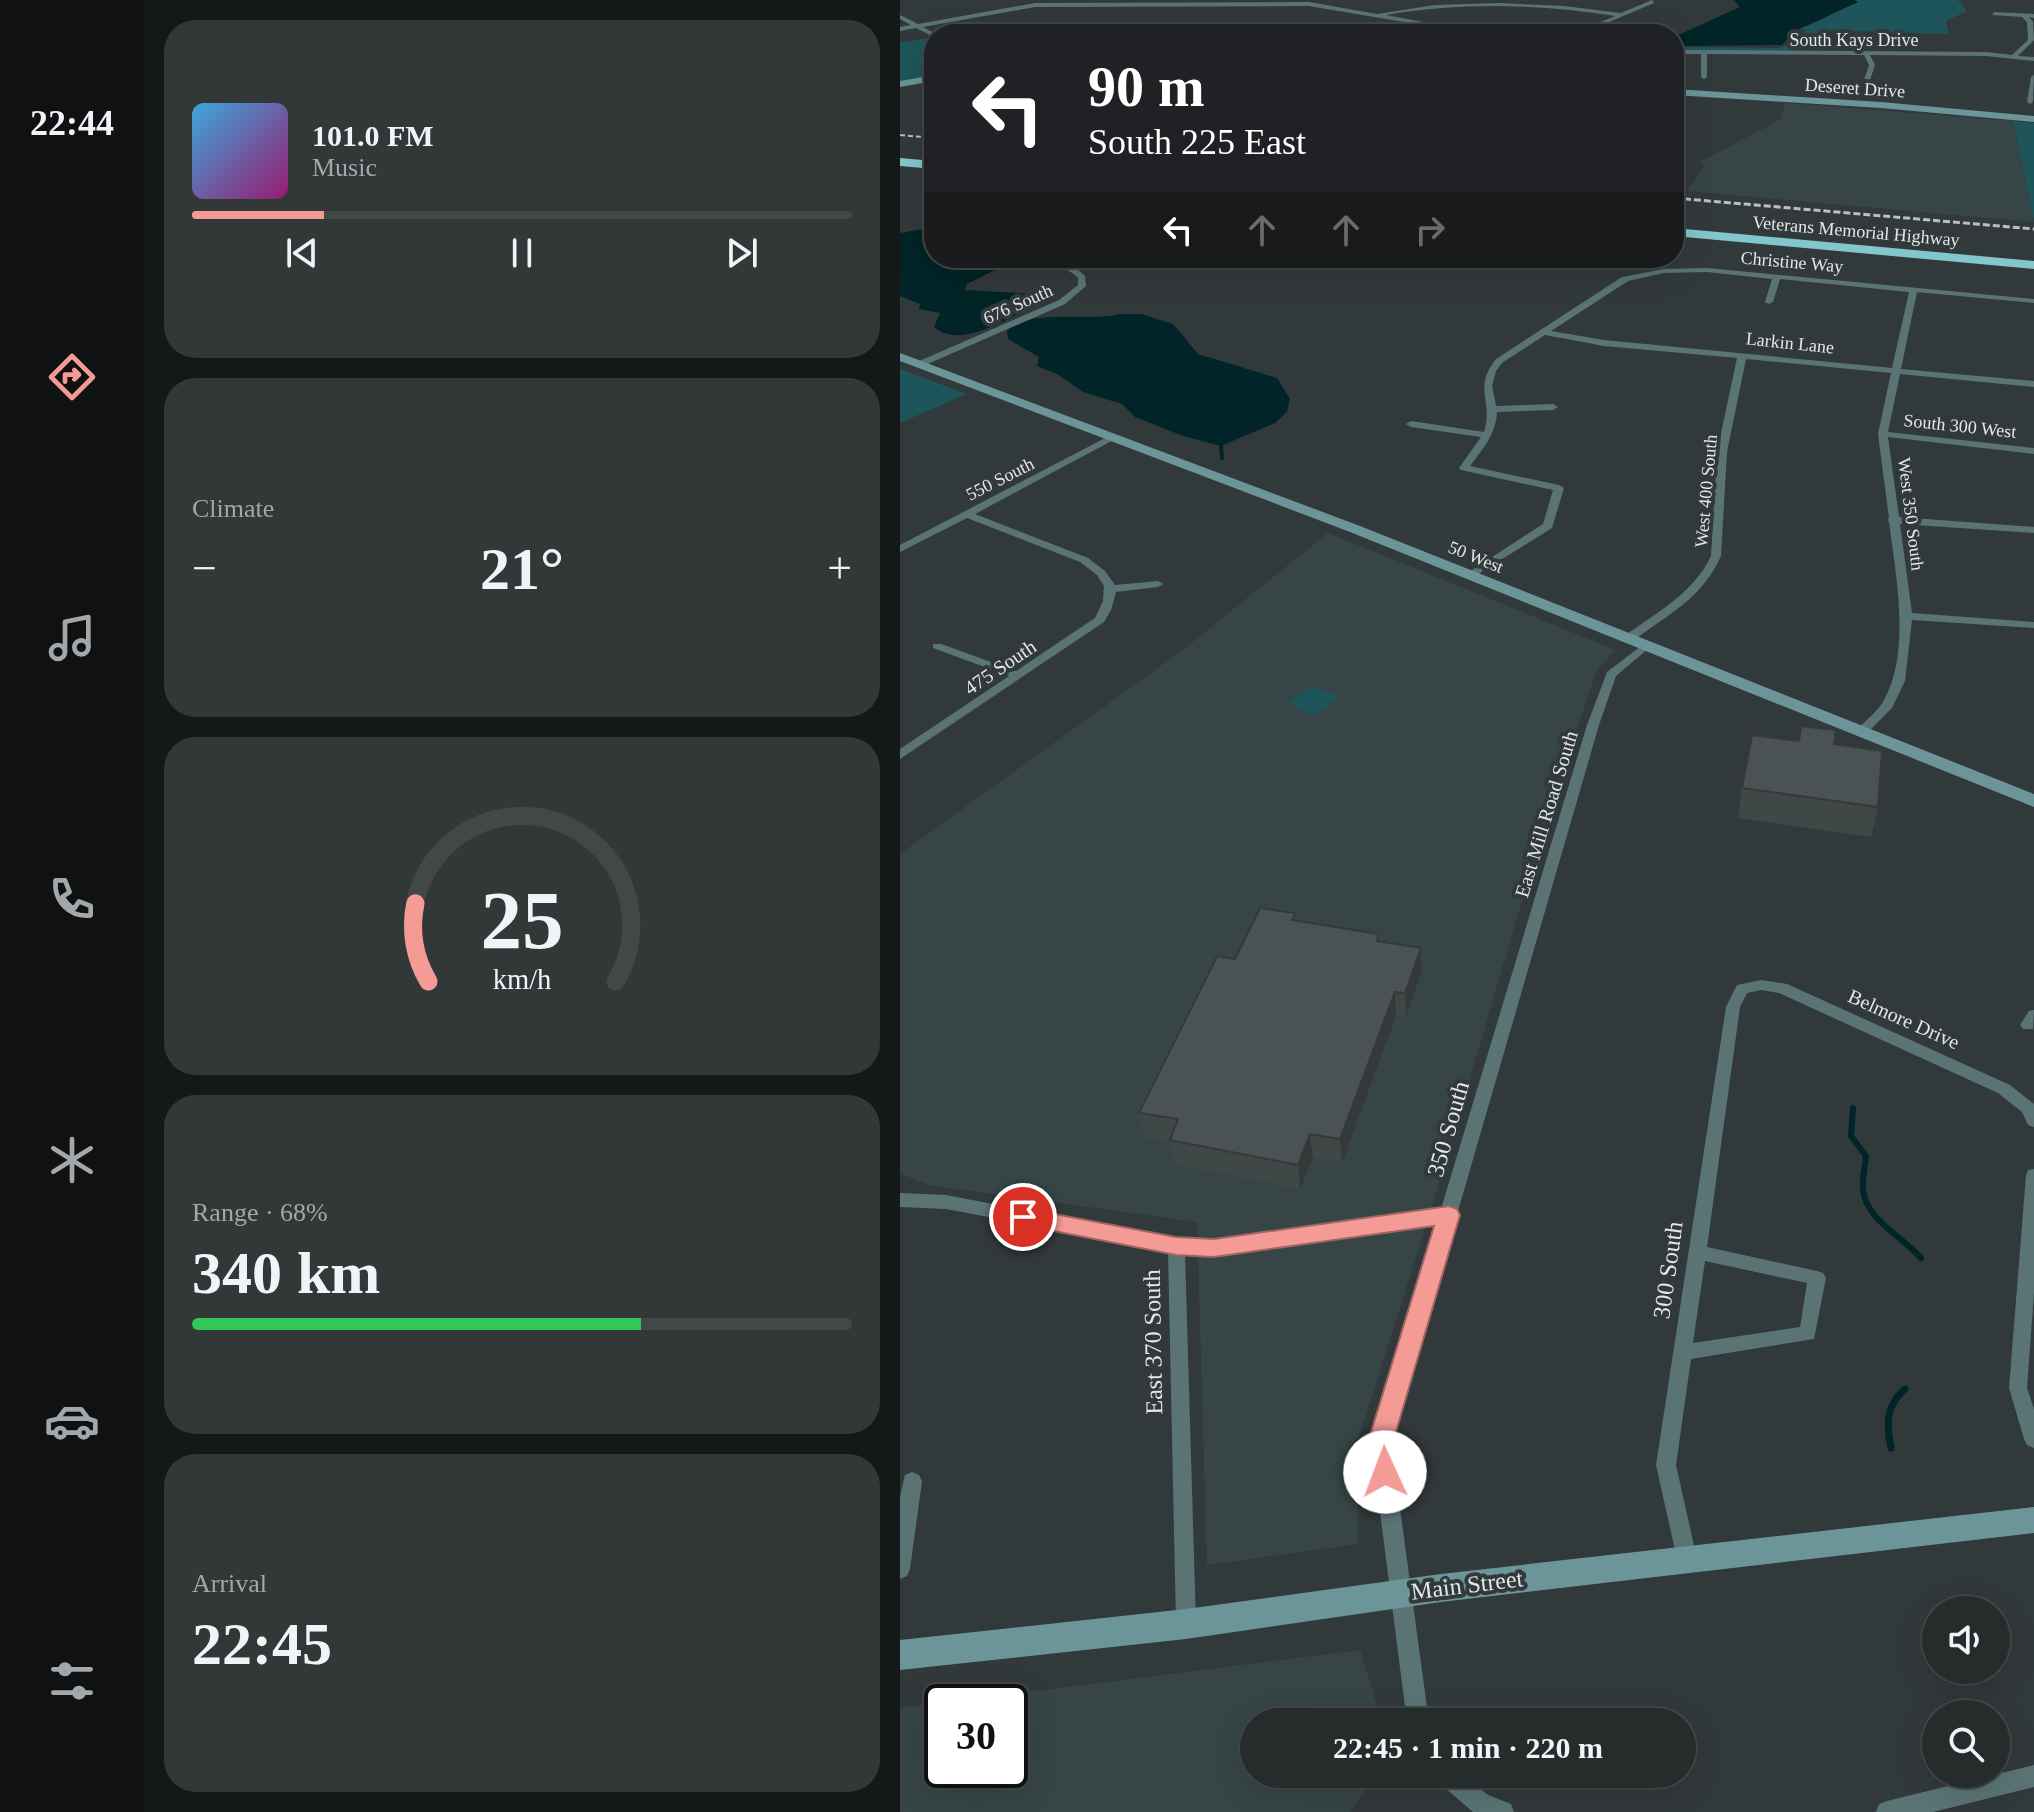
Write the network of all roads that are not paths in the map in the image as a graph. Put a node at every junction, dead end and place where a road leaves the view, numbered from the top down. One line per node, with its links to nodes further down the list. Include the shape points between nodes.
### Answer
1 (1652, 2): 6 (street)
2 (995, 5): 3 (street)
3 (1006, 10): 5 (street, via 1050,5 1309,4); 10 (street)
4 (1994, 14): 7 (street)
5 (1378, 15): 6 (street, via 1412,4 1562,4); 11 (street)
6 (1622, 15): 12 (street)
7 (2024, 16): 8 (street); 20 (street, via 2030,22 2031,40)
8 (2034, 16)
9 (900, 17): 14 (street)
10 (928, 24)
11 (1429, 24)
12 (1600, 24)
13 (924, 25): 14 (street)
14 (917, 26): 15 (street); 16 (street)
15 (900, 29)
16 (924, 30)
17 (1684, 52): 18 (street, South Kays Drive)
18 (1704, 52): 19 (street, South Kays Drive); 22 (street)
19 (1867, 55): 20 (street, South Kays Drive); 25 (street, via 1872,65)
20 (2015, 55): 21 (street, South Kays Drive)
21 (2034, 59)
22 (1704, 77)
23 (2034, 77): 28 (street)
24 (924, 80): 26 (street)
25 (1866, 83)
26 (900, 84)
27 (1684, 93): 29 (street, Deseret Drive)
28 (2030, 102)
29 (2034, 119)
30 (900, 149): 31 (highway)
31 (924, 151)
32 (900, 162): 33 (highway)
33 (924, 164)
34 (1684, 233): 35 (highway, Veterans Memorial Highway)
35 (2034, 265)
36 (1070, 268): 44 (street, 676 South, via 1082,278 1072,296)
37 (1777, 277): 38 (street, Christine Way); 40 (street); 41 (street, Christine Way, via 1707,270 1645,274 1610,287)
38 (1913, 290): 39 (street, Christine Way); 45 (street, West 350 South)
39 (2034, 301)
40 (1769, 302)
41 (1543, 332): 42 (street, Larkin Lane); 48 (street, Christine Way, via 1490,371 1486,391)
42 (1742, 355): 45 (street, Larkin Lane); 63 (street, West 400 South, via 1722,452 1711,573)
43 (900, 357): 44 (street, 50 West)
44 (920, 364): 52 (street, 50 West)
45 (1896, 370): 46 (street, Larkin Lane); 50 (street, West 350 South)
46 (2034, 384)
47 (1553, 407): 48 (street)
48 (1493, 409): 51 (street)
49 (1411, 424): 51 (street)
50 (1883, 434): 53 (street, South 300 West); 55 (street, West 350 South)
51 (1487, 435): 58 (street, via 1464,468 1559,488 1548,526)
52 (1114, 437): 54 (street, 550 South); 58 (street, 50 West)
53 (2034, 451)
54 (966, 514): 57 (street, 550 South); 60 (street, via 1084,560 1100,570)
55 (1892, 520): 56 (street); 61 (street, West 350 South)
56 (2034, 530)
57 (900, 549)
58 (1470, 576): 63 (street, 50 West)
59 (1158, 584): 60 (street)
60 (1112, 595): 66 (street, 475 South, via 1100,620)
61 (1907, 616): 62 (street); 67 (street, West 350 South, via 1899,681 1888,705)
62 (2034, 625)
63 (1627, 639): 65 (street, 50 West)
64 (937, 646): 66 (street)
65 (1645, 646): 67 (street, 50 West); 70 (street, East Mill Road South, via 1611,675)
66 (1019, 676): 68 (street, 475 South)
67 (1861, 732): 69 (street, 50 West)
68 (900, 755)
69 (2034, 800)
70 (1537, 914): 75 (street, 350 South)
71 (1742, 989): 72 (street, Belmore Drive, via 1782,988 2004,1089 2029,1109); 77 (street, 300 South, via 1733,1007)
72 (2034, 1121)
73 (2034, 1175): 79 (street, via 2018,1388)
74 (900, 1200): 76 (street, East 370 South, via 946,1202)
75 (1449, 1215): 76 (street, via 1214,1248); 84 (street, 350 South, via 1381,1442)
76 (1176, 1246): 85 (street, East 370 South)
77 (1697, 1252): 78 (street, 300 South); 78 (street, via 1817,1278 1808,1334)
78 (1682, 1352): 82 (street, 300 South, via 1666,1465)
79 (2034, 1439)
80 (912, 1481): 83 (street)
81 (2034, 1520): 82 (street, Main Street)
82 (1687, 1559): 84 (street, Main Street)
83 (900, 1569)
84 (1401, 1593): 85 (street, Main Street); 87 (street, 350 South)
85 (1186, 1624): 86 (street, Main Street)
86 (900, 1655)
87 (1416, 1708)
88 (2034, 1776): 92 (street)
89 (1460, 1788): 90 (street)
90 (1479, 1808): 91 (street)
91 (1503, 1812)
92 (1887, 1812)

